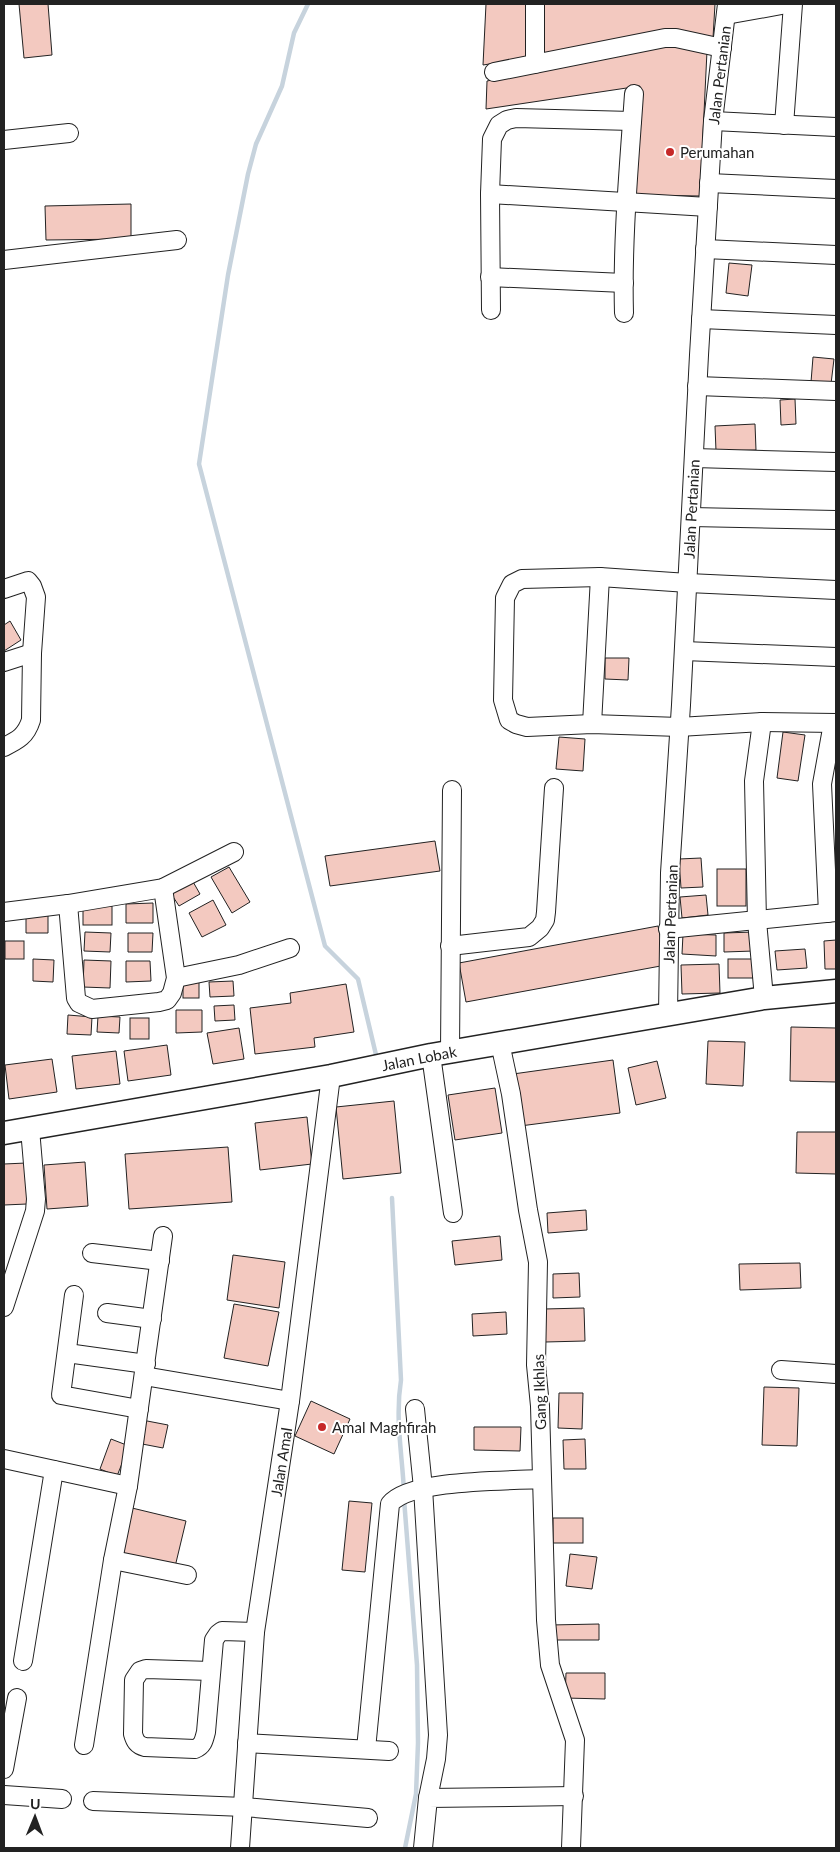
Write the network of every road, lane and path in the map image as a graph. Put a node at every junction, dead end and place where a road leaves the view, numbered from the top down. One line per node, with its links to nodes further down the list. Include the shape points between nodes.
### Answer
1 (535, 4): 6 (street)
2 (787, 4): 4 (street)
3 (793, 4): 11 (street)
4 (726, 9): 5 (street, Jalan Pertanian)
5 (722, 48): 6 (street, via 666,38); 10 (street, Jalan Pertanian)
6 (535, 64): 7 (street)
7 (494, 72)
8 (634, 94): 9 (street)
9 (632, 121): 17 (street, via 507,120 499,125 492,139); 18 (street)
10 (713, 122): 11 (street); 15 (street, Jalan Pertanian)
11 (784, 124): 12 (street)
12 (836, 126)
13 (69, 133): 14 (street)
14 (4, 140)
15 (709, 183): 16 (street); 19 (street, Jalan Pertanian)
16 (836, 189)
17 (490, 194): 18 (street); 24 (street)
18 (626, 202): 19 (street); 25 (street)
19 (708, 207): 21 (street, Jalan Pertanian)
20 (177, 240): 23 (street)
21 (705, 249): 22 (street); 28 (street, Jalan Pertanian)
22 (836, 255)
23 (4, 260)
24 (490, 277): 25 (street); 26 (street)
25 (624, 283): 27 (street)
26 (491, 310)
27 (624, 313)
28 (701, 319): 29 (street); 30 (street, Jalan Pertanian)
29 (836, 325)
30 (697, 386): 31 (street); 32 (street, Jalan Pertanian)
31 (836, 391)
32 (694, 458): 33 (street); 34 (street, Jalan Pertanian)
33 (836, 462)
34 (690, 517): 35 (street); 37 (street, Jalan Pertanian)
35 (836, 520)
36 (600, 577): 37 (street); 46 (street); 46 (street, via 522,579 512,584 505,598 504,700 509,720 527,726)
37 (688, 583): 39 (street); 40 (street, Jalan Pertanian)
38 (4, 589): 41 (street, via 28,581 32,586 36,597)
39 (836, 590)
40 (684, 651): 42 (street); 47 (street, Jalan Pertanian)
41 (32, 653): 43 (street); 48 (street, via 31,720 22,738)
42 (836, 657)
43 (4, 662)
44 (762, 722): 45 (street); 47 (street); 58 (street, via 754,781)
45 (835, 723): 49 (street)
46 (592, 724): 47 (street)
47 (679, 727): 59 (street, Jalan Pertanian)
48 (4, 747)
49 (831, 768): 52 (street, via 822,784)
50 (554, 788): 60 (street, via 546,912 540,928 529,937)
51 (452, 790): 60 (street)
52 (831, 846): 57 (street)
53 (234, 852): 54 (street)
54 (163, 888): 55 (street); 62 (street)
55 (68, 904): 56 (street); 62 (street, via 79,1003 92,1009 159,1002 172,993)
56 (4, 912)
57 (832, 913): 58 (street)
58 (757, 921): 59 (street); 64 (street)
59 (668, 929): 65 (street, Jalan Pertanian)
60 (450, 946): 67 (street)
61 (290, 948): 62 (street, via 239,965)
62 (176, 978)
63 (836, 991): 64 (main road, Jalan Lobak)
64 (764, 998): 65 (main road, Jalan Lobak)
65 (668, 1016): 66 (main road, Jalan Lobak)
66 (500, 1044): 67 (main road, Jalan Lobak); 88 (street, Gang Ikhlas, via 538,1262 536,1365)
67 (440, 1054): 68 (main road, Jalan Lobak); 71 (street)
68 (331, 1076): 69 (main road, Jalan Lobak); 83 (street, Jalan Amal)
69 (30, 1129): 70 (main road, Jalan Lobak); 76 (street, via 35,1211)
70 (4, 1133)
71 (453, 1213)
72 (163, 1236): 74 (street)
73 (92, 1253): 74 (street)
74 (160, 1261): 78 (street)
75 (74, 1295): 79 (street)
76 (4, 1307)
77 (107, 1312): 78 (street)
78 (152, 1320): 80 (street)
79 (67, 1353): 80 (street); 84 (street, via 61,1396)
80 (145, 1370): 83 (street); 84 (street)
81 (781, 1370): 82 (street)
82 (836, 1374)
83 (290, 1401): 93 (street, Jalan Amal)
84 (139, 1409): 89 (street)
85 (415, 1409): 90 (street)
86 (4, 1459): 87 (street)
87 (54, 1470): 89 (street); 94 (street)
88 (541, 1479): 90 (street); 103 (street, Gang Ikhlas, via 550,1665 575,1740)
89 (128, 1486): 91 (street)
90 (420, 1488): 99 (street, via 398,1496 390,1504 388,1512); 104 (street, via 438,1735)
91 (113, 1560): 92 (street); 98 (street)
92 (186, 1575)
93 (255, 1632): 95 (street, via 222,1631 218,1634 214,1640); 97 (street, Jalan Amal)
94 (23, 1662)
95 (211, 1671): 95 (street, via 206,1732 200,1747 145,1746 135,1741 134,1680 140,1671)
96 (17, 1698): 101 (street)
97 (247, 1743): 99 (street); 107 (street, Jalan Amal)
98 (84, 1745)
99 (366, 1749): 100 (street)
100 (389, 1751)
101 (4, 1769)
102 (4, 1795): 105 (street)
103 (574, 1796): 104 (street); 111 (street, Gang Ikhlas)
104 (428, 1798): 110 (street)
105 (62, 1799)
106 (93, 1801): 107 (street)
107 (244, 1807): 108 (street); 109 (street, Jalan Amal)
108 (368, 1818)
109 (240, 1848)
110 (423, 1848)
111 (571, 1848)

